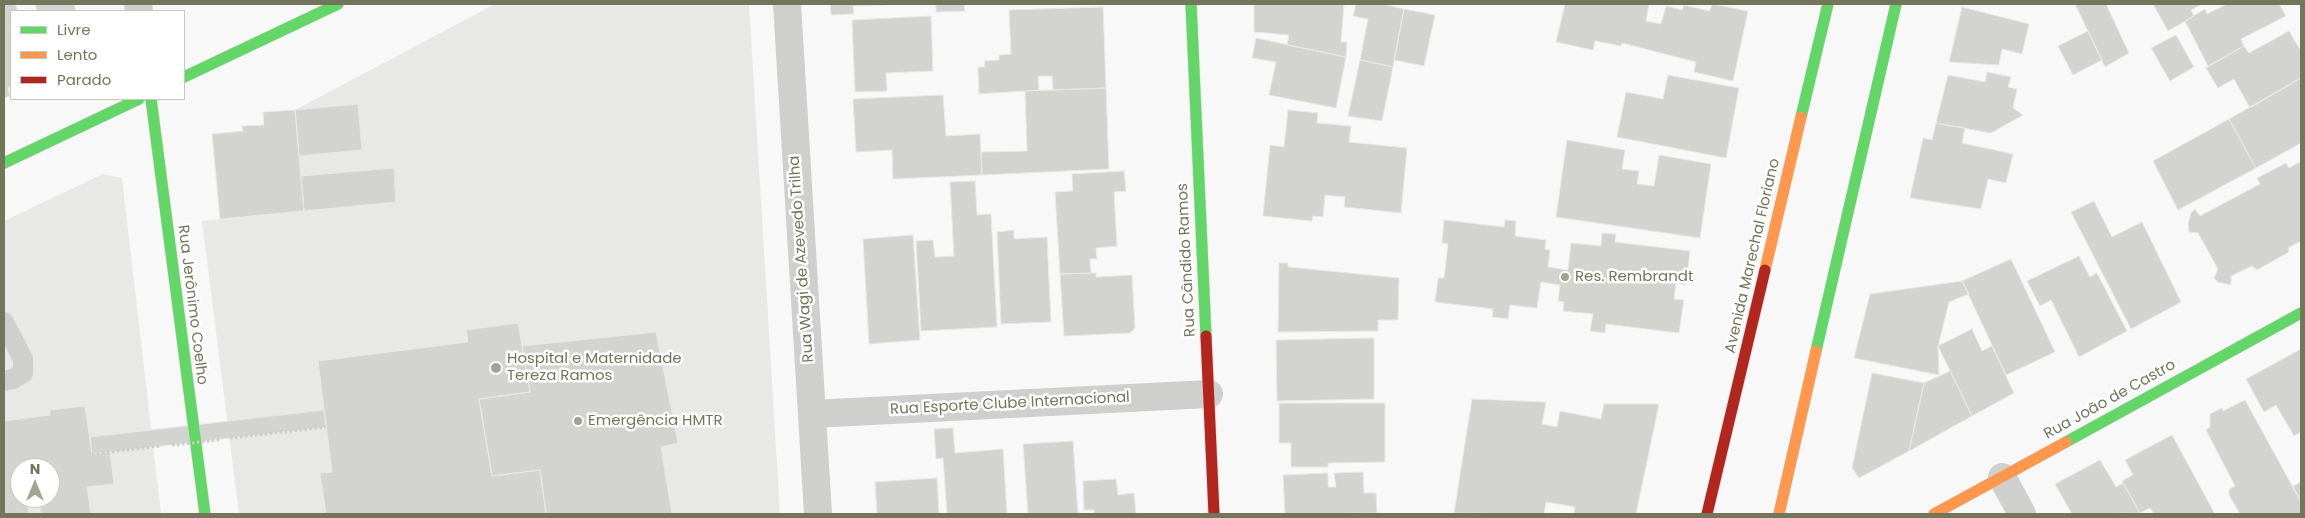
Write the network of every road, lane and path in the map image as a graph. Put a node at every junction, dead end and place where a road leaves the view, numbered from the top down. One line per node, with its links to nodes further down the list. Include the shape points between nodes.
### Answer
1 (338, 4): 6 (main road)
2 (787, 4): 14 (street, Rua Wagi de Azevedo Trilha)
3 (1190, 4): 13 (main road, Rua Cândido Ramos)
4 (1828, 4): 21 (main road, Avenida Marechal Floriano)
5 (1896, 4): 22 (main road)
6 (185, 77)
7 (137, 100): 9 (main road)
8 (150, 100): 18 (main road, Rua Jerônimo Coelho)
9 (4, 163)
10 (2301, 313): 17 (main road, Rua João de Castro)
11 (4, 322): 12 (lane, via 23,358 23,373)
12 (4, 381)
13 (1209, 394): 14 (street, Rua Esporte Clube Internacional); 20 (main road, Rua Cândido Ramos)
14 (812, 414): 19 (street, Rua Wagi de Azevedo Trilha)
15 (326, 427): 16 (path, bridge)
16 (92, 454)
17 (2002, 477): 23 (main road, Rua João de Castro); 24 (street)
18 (205, 514)
19 (818, 514)
20 (1214, 514)
21 (1707, 514)
22 (1779, 514)
23 (1934, 514)
24 (2022, 514)

